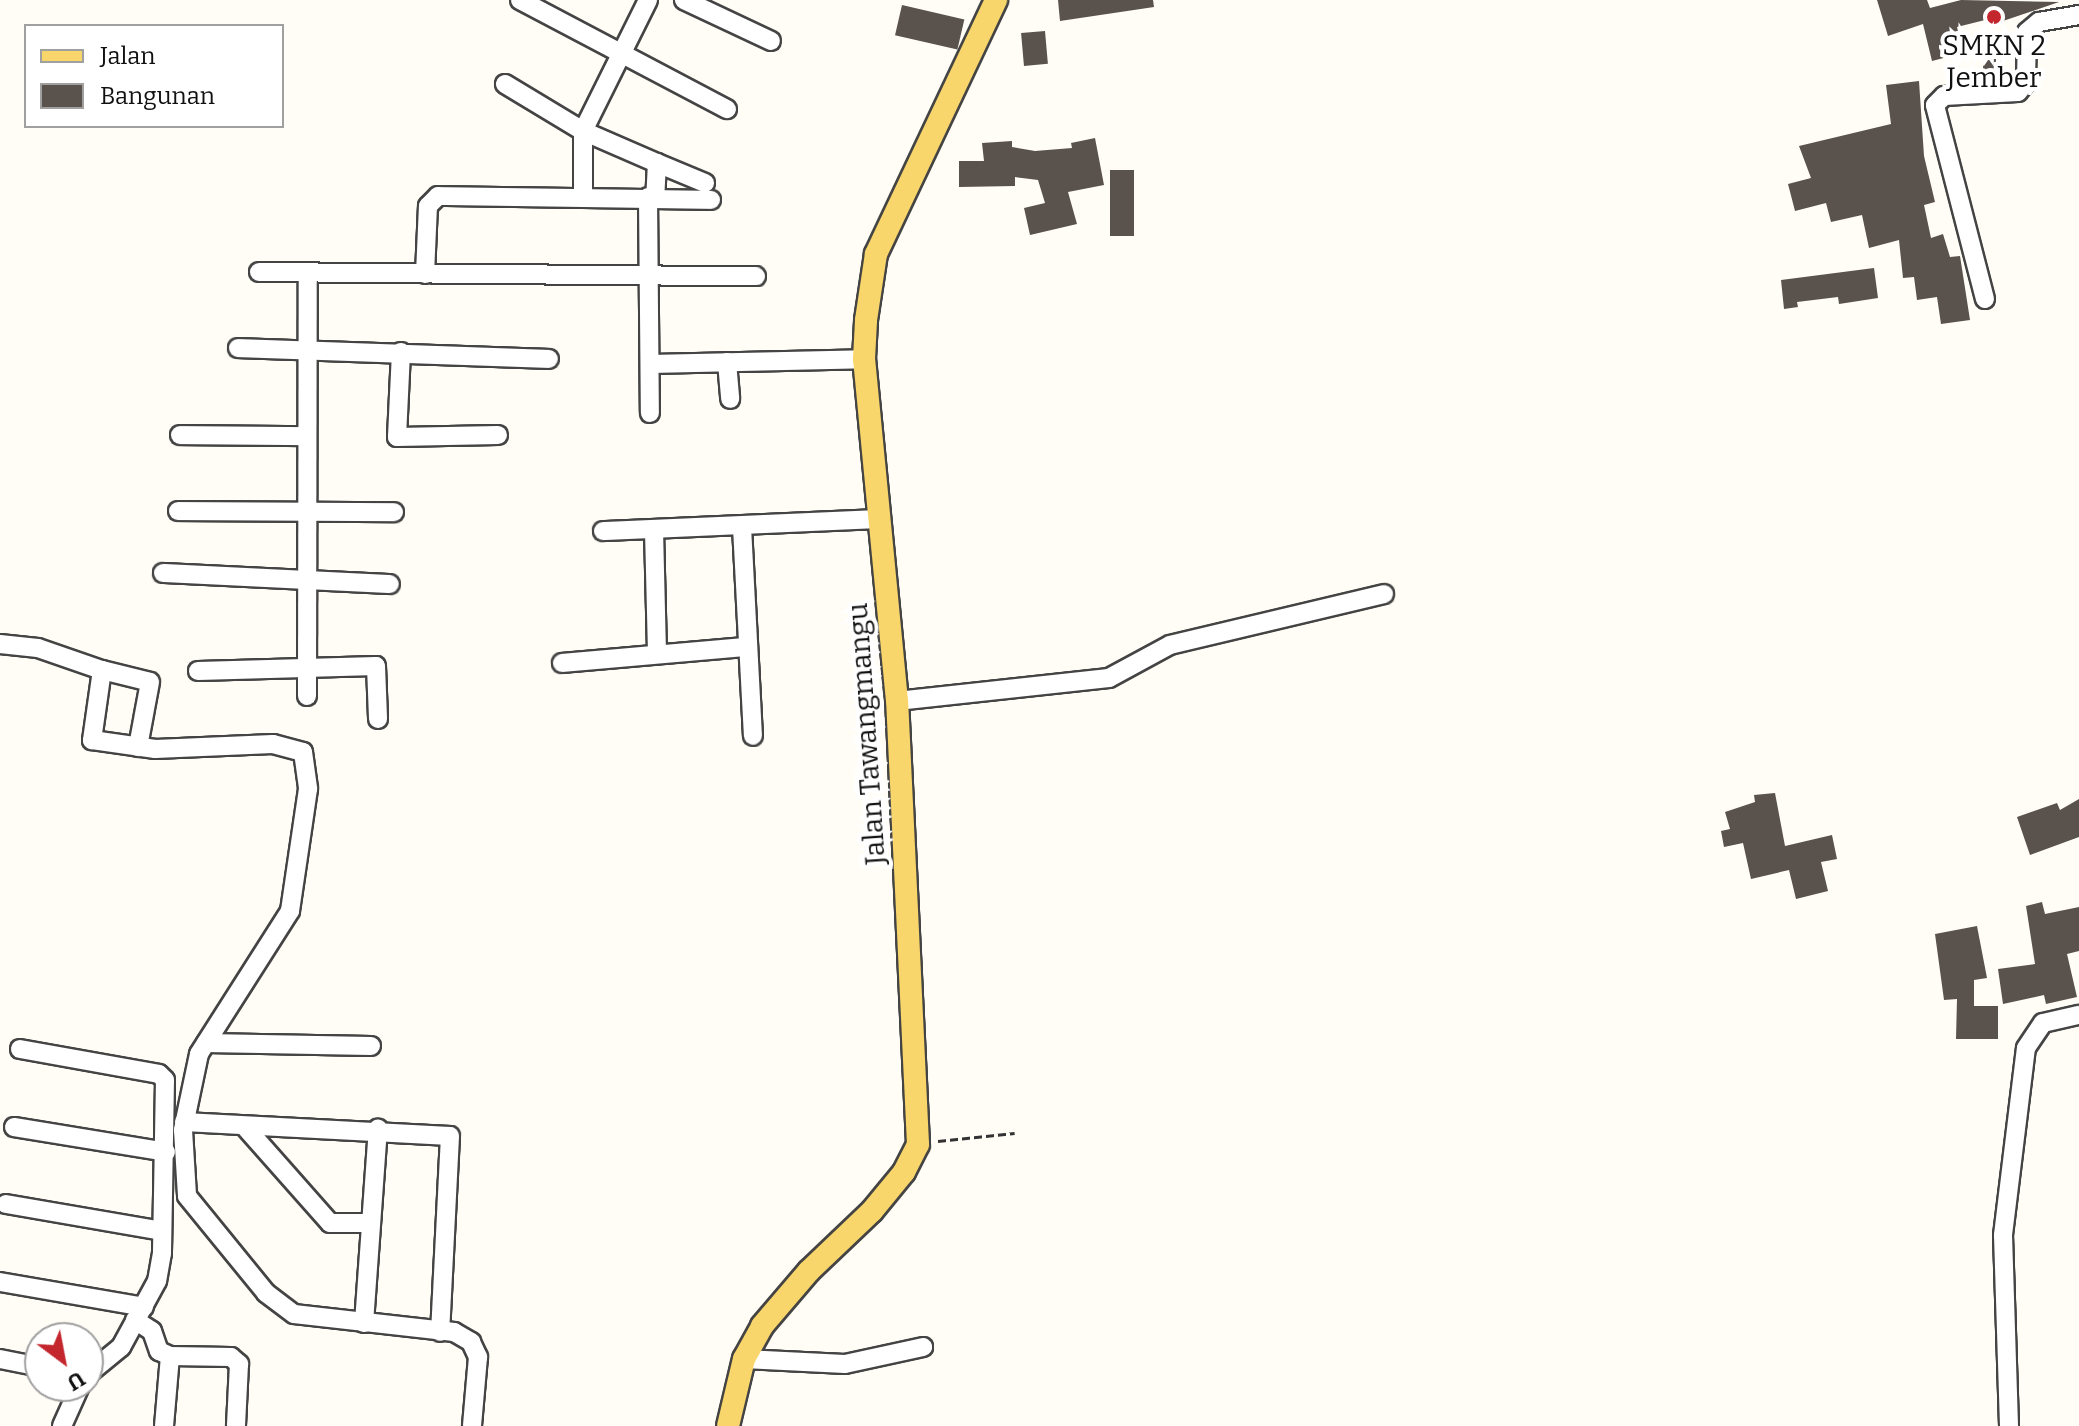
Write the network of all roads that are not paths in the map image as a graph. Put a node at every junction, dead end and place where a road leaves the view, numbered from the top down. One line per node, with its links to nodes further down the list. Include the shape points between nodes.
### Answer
1 (520, 0): 7 (street)
2 (648, 0): 7 (street)
3 (684, 0): 6 (street)
4 (996, 0): 24 (main road, Jalan Tawangmangu, via 876,254)
5 (2079, 15): 19 (street, via 2039,22 2027,32 2026,82 2018,92 1944,96 1935,105)
6 (771, 41)
7 (620, 55): 9 (street); 10 (street)
8 (505, 84): 10 (street)
9 (727, 109)
10 (583, 131): 11 (street); 13 (street)
11 (657, 163): 12 (street); 12 (street, via 708,192)
12 (652, 197): 13 (street); 18 (street)
13 (583, 198): 16 (street, via 434,197 428,206)
14 (259, 272): 15 (street)
15 (308, 273): 16 (street); 21 (street)
16 (425, 274): 18 (street)
17 (756, 276): 18 (street)
18 (649, 277): 26 (street)
19 (1985, 299)
20 (238, 348): 21 (street)
21 (308, 350): 22 (street); 31 (street)
22 (401, 352): 23 (street); 30 (street, via 397,437)
23 (549, 359)
24 (864, 359): 25 (street); 35 (main road, Jalan Tawangmangu)
25 (727, 362): 26 (street); 27 (street)
26 (650, 364): 28 (street)
27 (730, 399)
28 (650, 413)
29 (180, 435): 31 (street)
30 (498, 435)
31 (306, 436): 34 (street)
32 (178, 511): 34 (street)
33 (394, 512): 34 (street)
34 (305, 513): 40 (street)
35 (881, 519): 36 (street); 51 (main road, Jalan Tawangmangu)
36 (742, 527): 37 (street); 44 (street)
37 (654, 530): 38 (street); 45 (street)
38 (603, 531)
39 (163, 573): 40 (street)
40 (307, 582): 41 (street); 47 (street)
41 (390, 584)
42 (1384, 594): 51 (street, via 1170,645 1109,678)
43 (0, 644): 48 (street, via 38,648)
44 (744, 647): 45 (street); 53 (street)
45 (657, 654): 46 (street)
46 (562, 663)
47 (308, 665): 49 (street); 50 (street); 52 (street, via 376,666)
48 (102, 670): 54 (street, via 150,682); 54 (street, via 92,740)
49 (198, 671)
50 (307, 696)
51 (897, 701): 74 (main road, Jalan Tawangmangu, via 918,1144 904,1172 779,1305)
52 (378, 719)
53 (753, 736)
54 (138, 747): 56 (street, via 273,744 303,752 308,789 290,911)
55 (2079, 1015): 83 (street, via 2043,1023 2026,1048 2003,1235)
56 (206, 1043): 57 (street); 59 (street)
57 (371, 1046)
58 (20, 1049): 63 (street, via 159,1074 165,1080)
59 (184, 1122): 61 (street); 69 (street, via 187,1196 266,1293 294,1314)
60 (14, 1127): 63 (street)
61 (246, 1128): 62 (street); 65 (street, via 330,1223)
62 (378, 1129): 65 (street); 70 (street, via 450,1136)
63 (166, 1152): 66 (street)
64 (6, 1204): 66 (street)
65 (371, 1223): 69 (street)
66 (162, 1231): 68 (street, via 157,1281)
67 (0, 1282): 68 (street)
68 (139, 1314): 72 (street, via 159,1351); 75 (street, via 121,1347)
69 (364, 1323): 70 (street)
70 (440, 1332): 81 (street, via 454,1332 471,1342 478,1357)
71 (923, 1347): 74 (street, via 845,1364)
72 (170, 1356): 79 (street); 80 (street, via 231,1357 239,1364)
73 (0, 1359): 76 (street)
74 (744, 1359): 82 (main road)
75 (104, 1361)
76 (24, 1364)
77 (73, 1402): 78 (street)
78 (62, 1426)
79 (164, 1426)
80 (236, 1426)
81 (472, 1426)
82 (728, 1426)
83 (2009, 1426)

